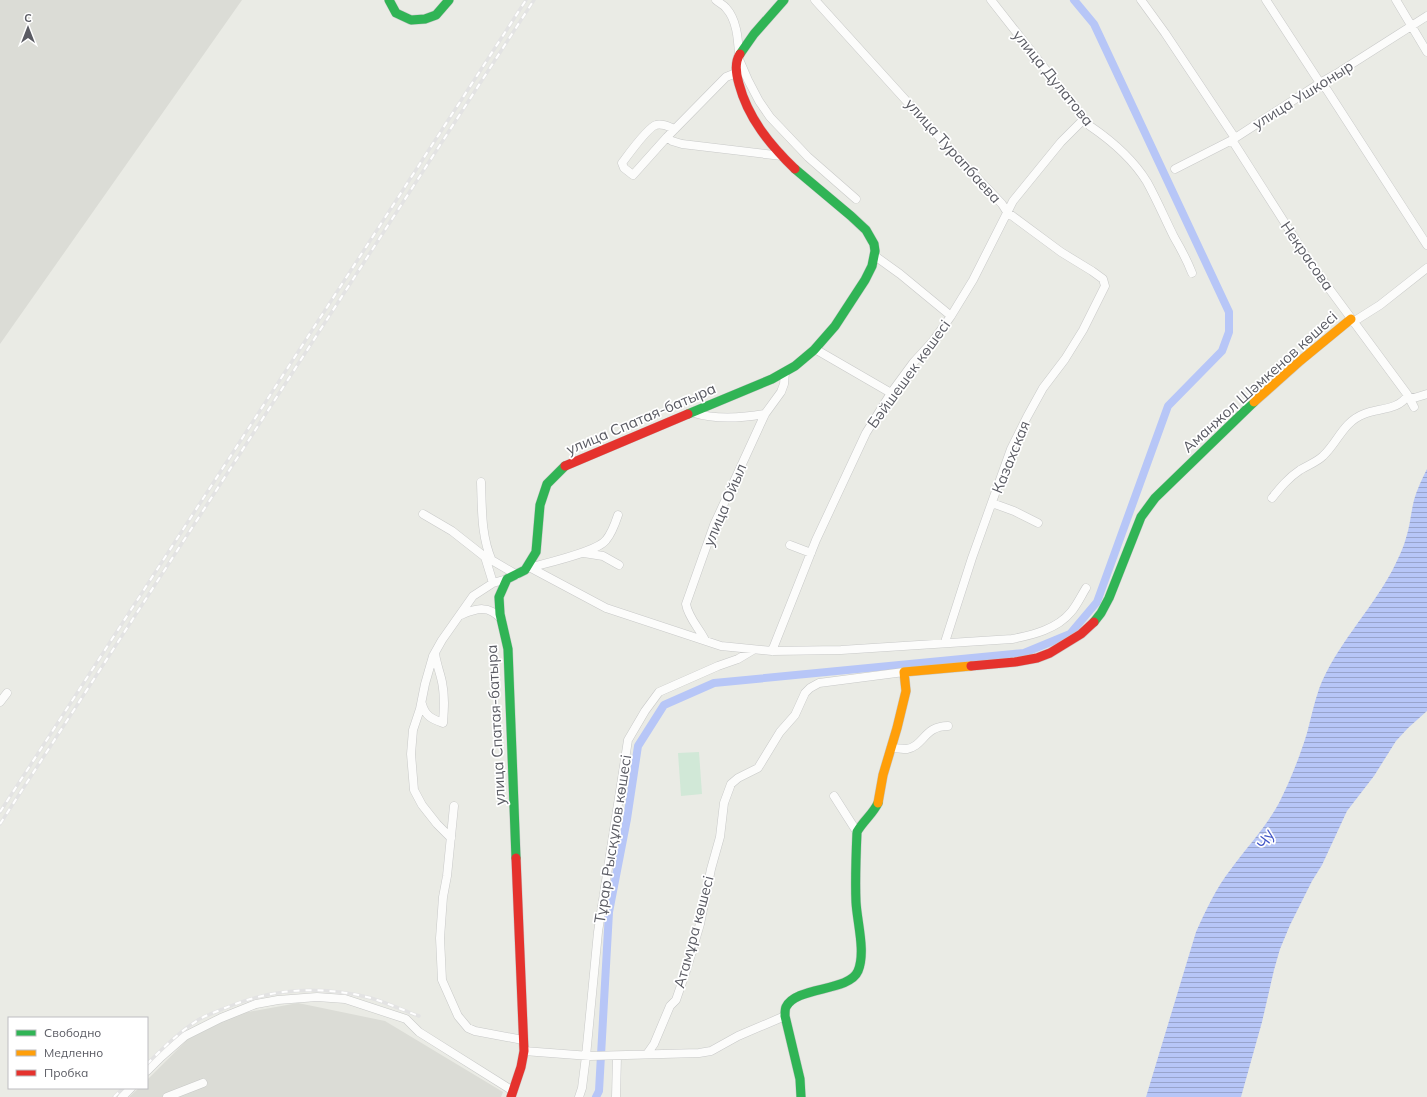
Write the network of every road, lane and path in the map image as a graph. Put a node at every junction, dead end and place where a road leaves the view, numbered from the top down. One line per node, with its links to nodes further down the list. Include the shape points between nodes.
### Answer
1 (388, 0): 2 (street, via 396,13 411,20 436,15)
2 (449, 0)
3 (716, 0): 13 (street, via 726,8 733,19)
4 (784, 0): 13 (street, via 750,38)
5 (815, 0): 25 (street, улица Турапбаева)
6 (991, 0): 18 (street, улица Дулатова)
7 (1141, 0): 21 (street, Некрасова, via 1170,39)
8 (1266, 0): 15 (street)
9 (1396, 0): 11 (street)
10 (1427, 16): 11 (street, улица Ушконыр)
11 (1412, 25): 12 (street); 15 (street, улица Ушконыр)
12 (1427, 52)
13 (739, 55): 14 (street); 17 (street)
14 (736, 73): 16 (street); 19 (street, via 726,77)
15 (1320, 83): 21 (street, улица Ушконыр); 26 (street)
16 (741, 94): 17 (street); 22 (street, via 759,129)
17 (755, 94): 24 (street, via 770,117 808,157)
18 (1084, 119): 25 (street, Бәйшешек көшесі, via 1056,147); 29 (street, улица Дулатова, via 1128,157 1146,181)
19 (675, 129): 20 (street); 20 (street, via 656,124 648,130 622,163 624,168 633,175)
20 (667, 137): 22 (street, via 682,144)
21 (1233, 139): 23 (street, улица Ушконыр); 32 (street, Некрасова, via 1310,264)
22 (782, 156): 27 (street, via 871,236 875,245)
23 (1175, 169)
24 (856, 199)
25 (1007, 212): 30 (street, улица Турапбаева, via 1103,279); 31 (street, Бәйшешек көшесі, via 973,280)
26 (1427, 245)
27 (875, 256): 31 (street); 33 (street, улица Спатая-батыра, via 867,278 842,316)
28 (1427, 268): 32 (street, Аманжол Шәмкенов көшесі, via 1380,305)
29 (1192, 273)
30 (1105, 286): 43 (street, Казахская, via 1083,330 1043,388 1027,417 1011,449)
31 (951, 316): 35 (street, Бәйшешек көшесі)
32 (1352, 320): 37 (street, Некрасова); 64 (street, Аманжол Шәмкенов көшесі, via 1324,339 1155,498 1141,517 1101,613 1081,634 1037,658)
33 (815, 349): 34 (street, улица Спатая-батыра, via 797,366); 35 (street)
34 (785, 372): 39 (street, улица Спатая-батыра); 40 (street, улица Ойыл, via 781,392)
35 (891, 392): 49 (street, Бәйшешек көшесі, via 866,433)
36 (1427, 394): 37 (street, via 1414,398)
37 (1407, 396): 38 (street, Некрасова); 42 (street, via 1398,405 1363,414 1352,420 1324,455 1285,482)
38 (1414, 407)
39 (694, 412): 40 (street, via 706,417 723,418); 52 (street, улица Спатая-батыра, via 565,466 547,484 540,505 536,552)
40 (765, 414): 59 (street, улица Ойыл, via 714,525 686,604 687,611)
41 (481, 482): 50 (street, via 483,527)
42 (1272, 498)
43 (992, 503): 46 (street); 60 (street, Казахская)
44 (423, 514): 50 (street, via 452,530)
45 (618, 515): 48 (street, via 605,542)
46 (1038, 524)
47 (790, 545): 49 (street)
48 (584, 553): 51 (street, via 603,556); 52 (street)
49 (811, 553): 62 (street, Бәйшешек көшесі)
50 (489, 559): 53 (street); 55 (street)
51 (619, 564)
52 (528, 569): 53 (street, улица Спатая-батыра); 59 (street, via 606,608)
53 (517, 575): 54 (street, улица Спатая-батыра)
54 (507, 580): 55 (street); 58 (street, улица Спатая-батыра, via 499,597)
55 (493, 583): 57 (street, via 472,596)
56 (1086, 588): 60 (street, via 1066,618 1032,636)
57 (461, 615): 58 (street, via 472,610 486,609 496,613); 63 (street)
58 (502, 620): 75 (street, улица Спатая-батыра, via 508,649)
59 (705, 640): 61 (street, via 721,646)
60 (945, 642): 62 (street, via 841,650)
61 (753, 650): 62 (street); 78 (street, Тұрар Рысқұлов көшесі, via 738,659 659,692 644,711 628,740 598,932)
62 (772, 651)
63 (435, 653): 67 (street); 67 (street, via 444,696 443,724 431,719 424,711)
64 (904, 672): 69 (street, via 906,691); 77 (street, Атамұра көшесі, via 819,683 810,688 795,715 780,732 758,768 731,784 724,803 720,837 700,924 687,968 676,1000 670,1006)
65 (7, 693): 66 (street)
66 (0, 702)
67 (422, 703): 73 (street, via 413,730 411,754 414,790 422,805)
68 (948, 726): 69 (street, via 928,732 915,746 907,749)
69 (891, 748): 72 (street, via 879,802)
70 (834, 796): 72 (street)
71 (454, 806): 73 (street)
72 (857, 832): 74 (street, via 856,902 860,962 857,972 845,982 796,997 786,1007)
73 (451, 838): 75 (street, via 440,938 442,980 458,1016 468,1028 475,1032)
74 (785, 1016): 77 (street, via 738,1036 711,1051); 88 (street, via 800,1079)
75 (523, 1040): 76 (street, улица Спатая-батыра)
76 (524, 1051): 78 (street); 83 (street, улица Спатая-батыра)
77 (647, 1054): 79 (street)
78 (588, 1056): 79 (street); 86 (street, Тұрар Рысқұлов көшесі)
79 (614, 1056): 87 (street)
80 (148, 1071): 83 (street, via 185,1036 221,1018 256,1004 317,996 345,999 406,1019 419,1032)
81 (203, 1083): 85 (street)
82 (130, 1089): 84 (street)
83 (512, 1094)
84 (122, 1097)
85 (167, 1097)
86 (579, 1097)
87 (616, 1097)
88 (801, 1097)

